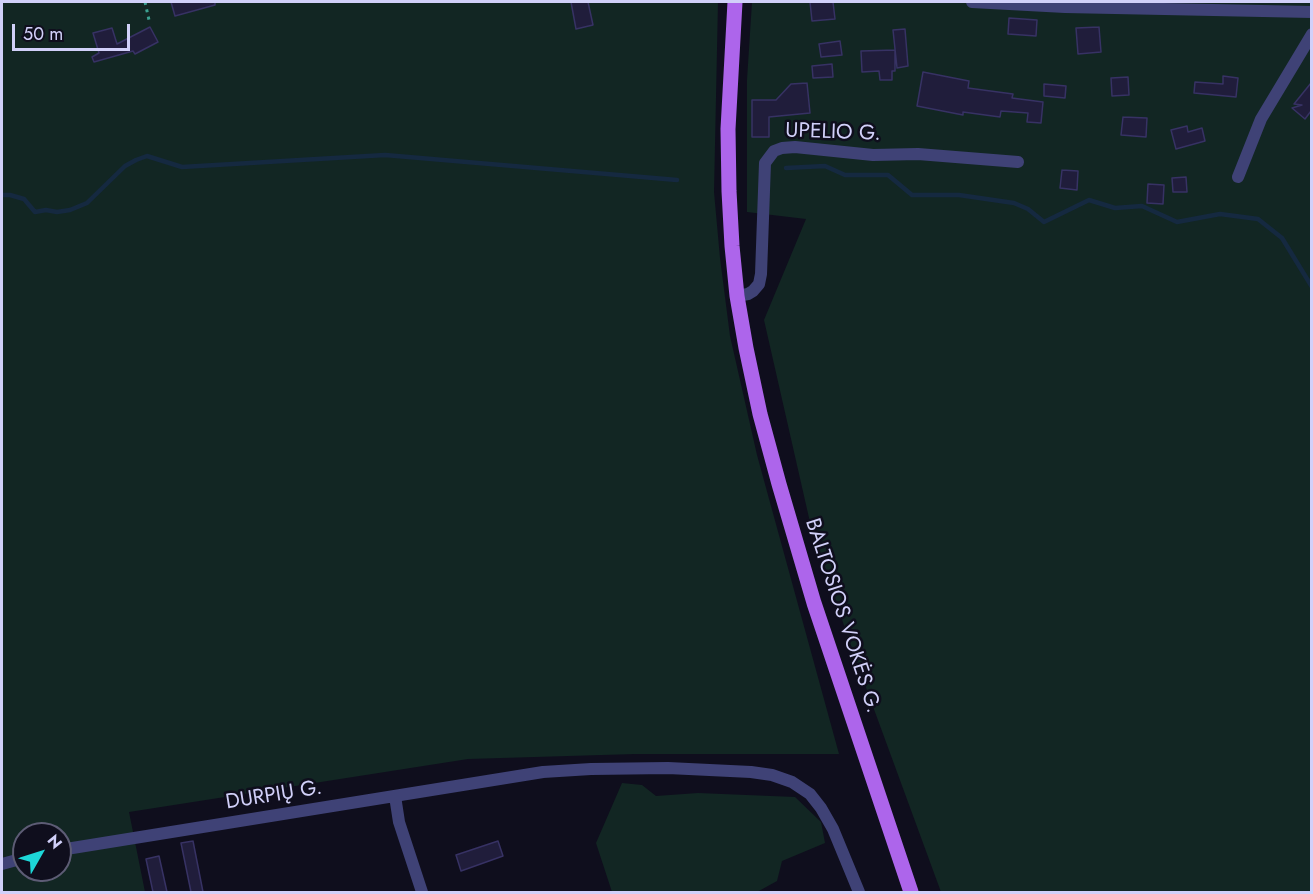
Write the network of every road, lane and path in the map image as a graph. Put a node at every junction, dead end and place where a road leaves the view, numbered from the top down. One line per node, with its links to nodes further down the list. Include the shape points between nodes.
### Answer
1 (145, 2): 5 (path)
2 (735, 2): 9 (main road, BALTOSIOS VOKĖS G., via 728,139)
3 (972, 2): 4 (street)
4 (1311, 12)
5 (149, 20)
6 (1311, 34): 8 (street, via 1261,119)
7 (1018, 162): 9 (street, UPELIO G., via 795,147 774,151 765,164 759,284 753,291)
8 (1238, 177)
9 (737, 296): 14 (main road, BALTOSIOS VOKĖS G., via 760,414 779,484 814,603)
10 (395, 796): 11 (street, DURPIŲ G.); 12 (street, via 399,822); 13 (street, DURPIŲ G., via 543,772 591,769 668,768 772,775 810,794 821,808)
11 (72, 848)
12 (422, 892)
13 (860, 892)
14 (911, 892)

